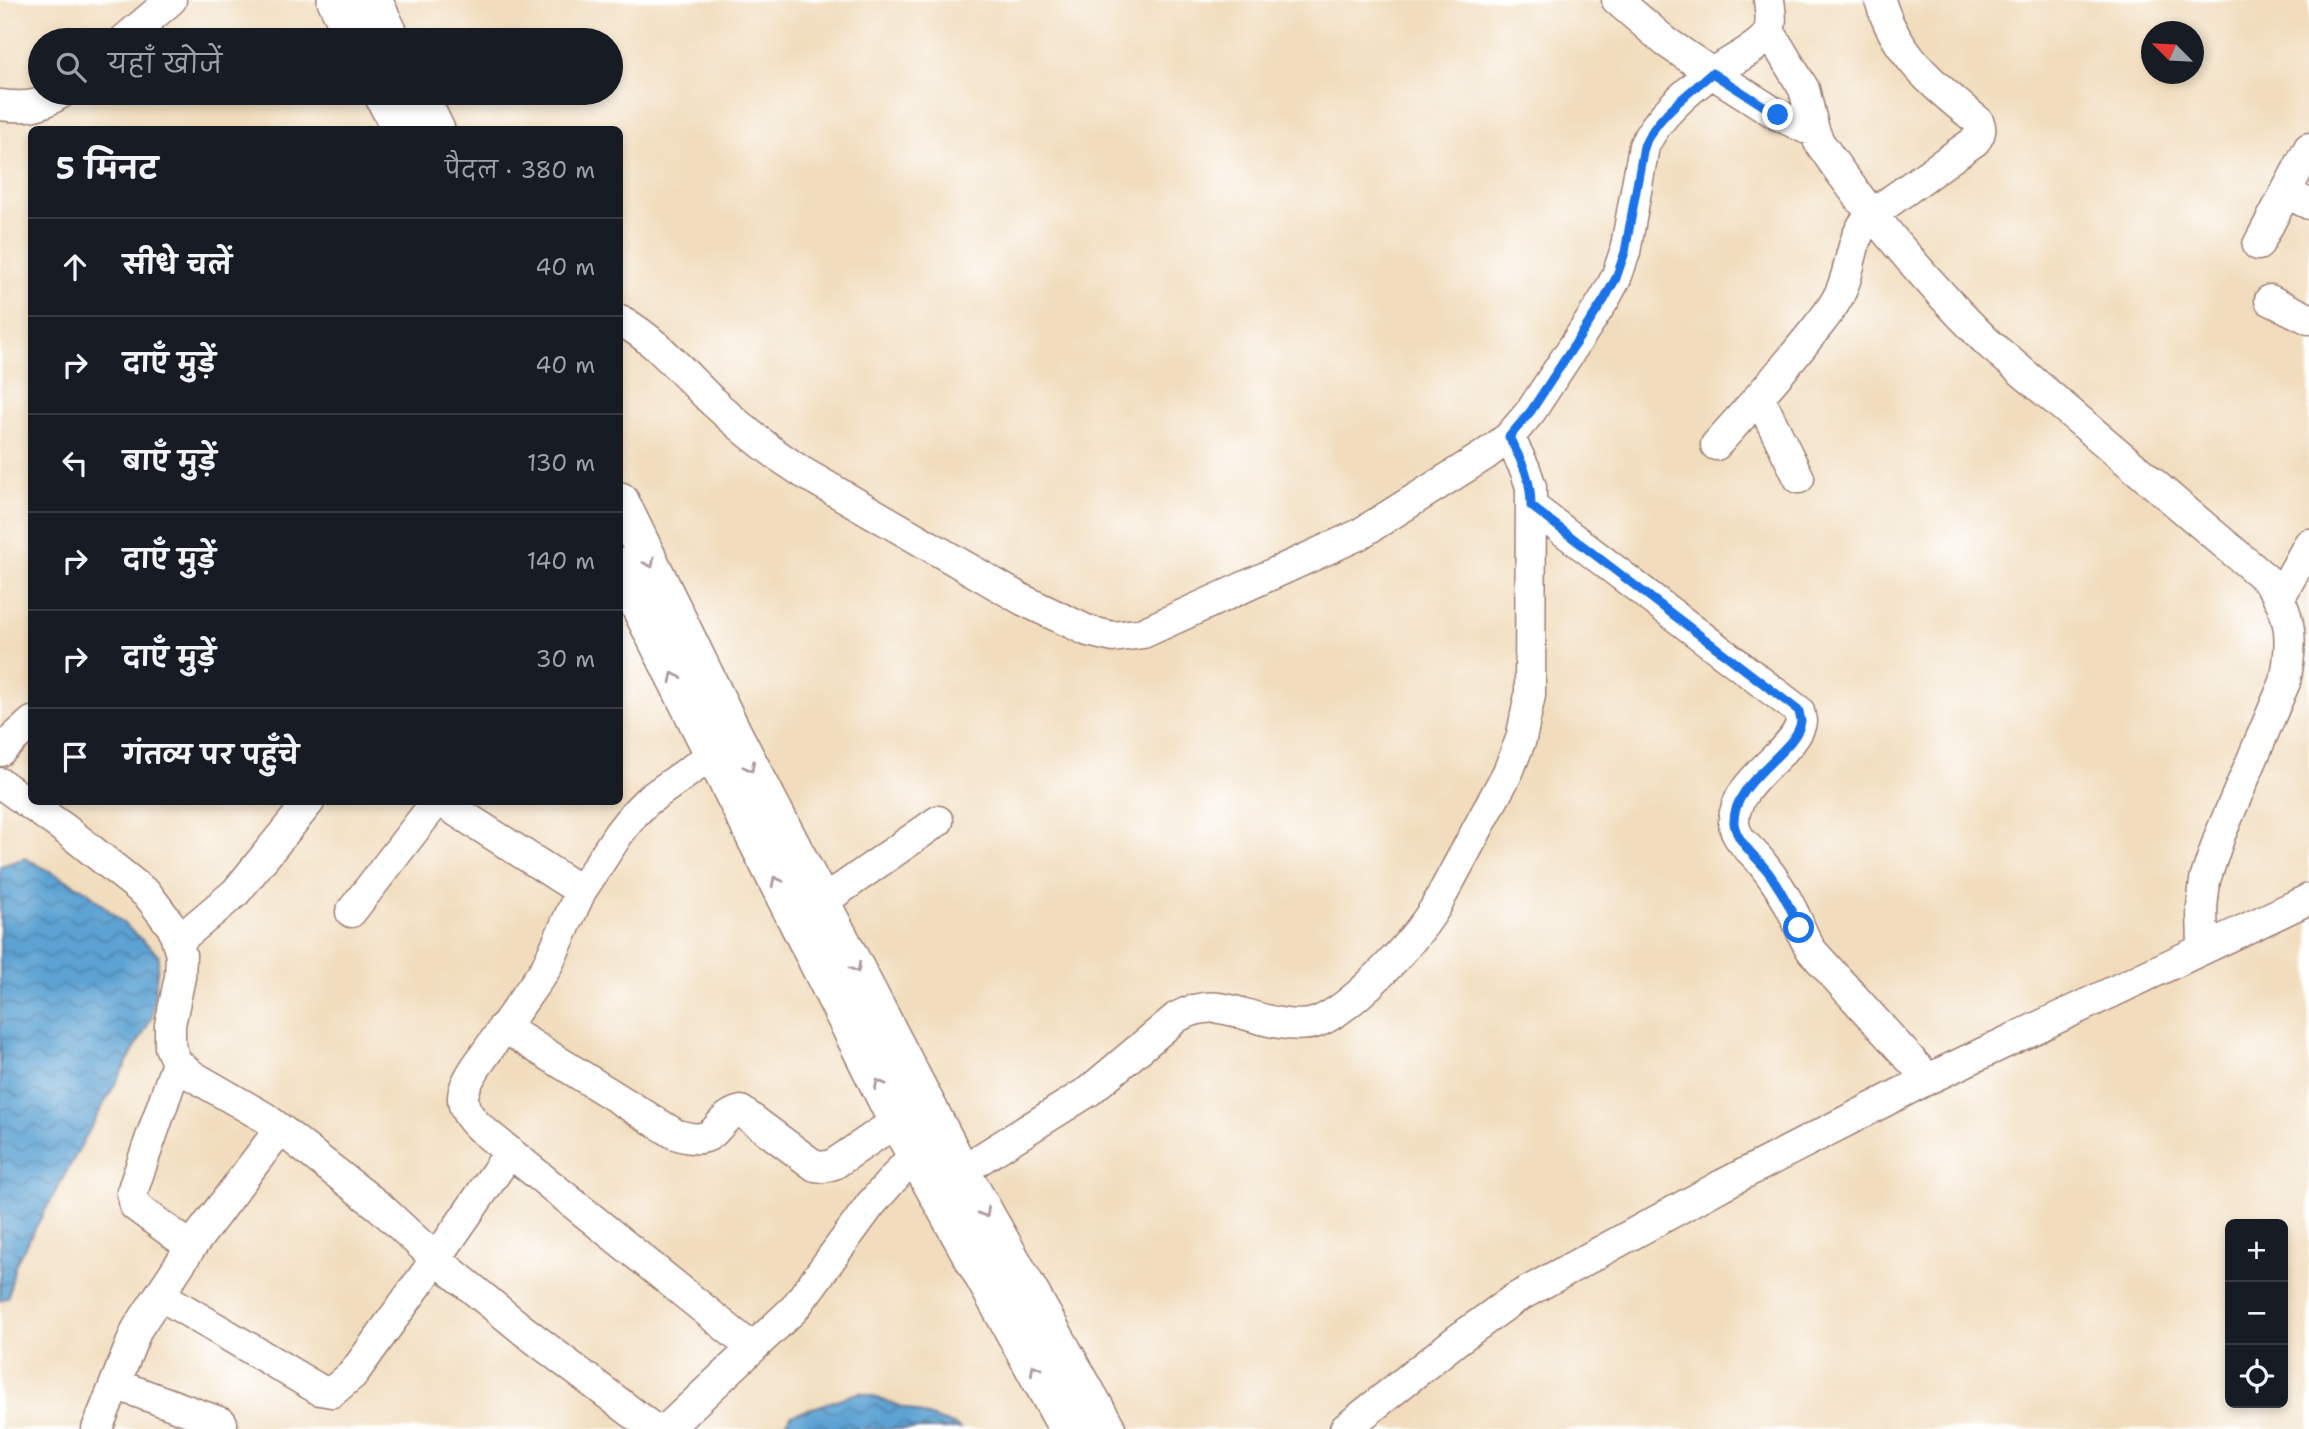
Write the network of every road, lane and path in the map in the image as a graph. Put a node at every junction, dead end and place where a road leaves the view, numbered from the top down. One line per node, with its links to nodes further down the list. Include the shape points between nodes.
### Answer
1 (171, 0): 7 (street)
2 (336, 0): 8 (main road)
3 (373, 0): 9 (main road)
4 (1617, 0): 11 (street, via 1665,43)
5 (1769, 0): 10 (street)
6 (1880, 0): 21 (street, via 1896,40 1923,75 1981,128 1975,141)
7 (138, 28)
8 (349, 28)
9 (386, 28)
10 (1769, 31): 11 (street, via 1763,40); 18 (street, via 1804,89)
11 (1712, 73): 18 (street, via 1778,115); 27 (street, via 1651,132 1644,146 1616,278 1531,411)
12 (0, 105): 13 (street)
13 (35, 105)
14 (388, 105): 16 (main road)
15 (424, 105): 17 (main road)
16 (399, 126)
17 (434, 126)
18 (1814, 130): 21 (street)
19 (2309, 148): 20 (street)
20 (2297, 199): 22 (street)
21 (1871, 215): 26 (street, via 1858,232 1842,290 1832,308); 34 (street, via 1987,342 2267,580)
22 (2258, 245)
23 (2270, 300): 24 (street)
24 (2309, 319)
25 (623, 322): 27 (street, via 640,331 782,460 1023,600 1088,631 1113,637 1143,633 1358,536)
26 (1759, 397): 28 (street); 29 (street)
27 (1509, 437): 30 (street, via 1531,486)
28 (1716, 445)
29 (1799, 478)
30 (1531, 506): 53 (street, via 1799,711 1796,735 1755,778 1741,800 1734,821 1736,832 1771,876 1812,951); 58 (street, via 1530,695 1521,739 1435,908 1403,951 1350,1001 1316,1022 1279,1023 1206,1006 1177,1017 1089,1091)
31 (623, 507): 47 (main road, one-way to 47)
32 (2309, 544): 34 (street)
33 (623, 573): 37 (main road, one-way to 33)
34 (2280, 597): 50 (street, via 2290,627 2285,682 2205,880)
35 (28, 726): 36 (street)
36 (0, 751)
37 (712, 755): 45 (street, via 634,814); 54 (main road, one-way to 37)
38 (0, 783): 39 (street)
39 (28, 803)
40 (31, 805): 49 (street, via 148,895)
41 (307, 805): 49 (street, via 236,892)
42 (434, 805): 48 (street)
43 (447, 805): 45 (street)
44 (938, 821): 47 (street)
45 (581, 891): 51 (street, via 546,968)
46 (2309, 899): 50 (street)
47 (822, 902): 54 (main road, one-way to 54)
48 (351, 912)
49 (178, 942): 52 (street, via 180,977 170,1025 170,1047)
50 (2203, 948): 53 (street)
51 (503, 1027): 54 (street, via 675,1134 701,1140 741,1111 815,1166 834,1164); 56 (street, via 465,1084 463,1098 466,1114)
52 (177, 1063): 55 (street); 59 (street, via 132,1199 135,1206)
53 (1928, 1079): 70 (street, via 1514,1299)
54 (912, 1113): 57 (main road); 58 (main road)
55 (280, 1129): 59 (street); 60 (street, via 380,1207)
56 (510, 1152): 60 (street); 62 (street)
57 (915, 1154): 58 (main road); 62 (street, via 871,1203 794,1309)
58 (948, 1179): 68 (main road, one-way to 58); 69 (main road, one-way to 69)
59 (191, 1247): 61 (street)
60 (436, 1259): 61 (street, via 353,1374 332,1392 320,1390); 66 (street)
61 (160, 1295): 63 (street, via 138,1329)
62 (752, 1348): 67 (street)
63 (116, 1384): 64 (street); 65 (street)
64 (222, 1423)
65 (97, 1429)
66 (656, 1429)
67 (664, 1429)
68 (1069, 1429)
69 (1107, 1429)
70 (1345, 1429)

